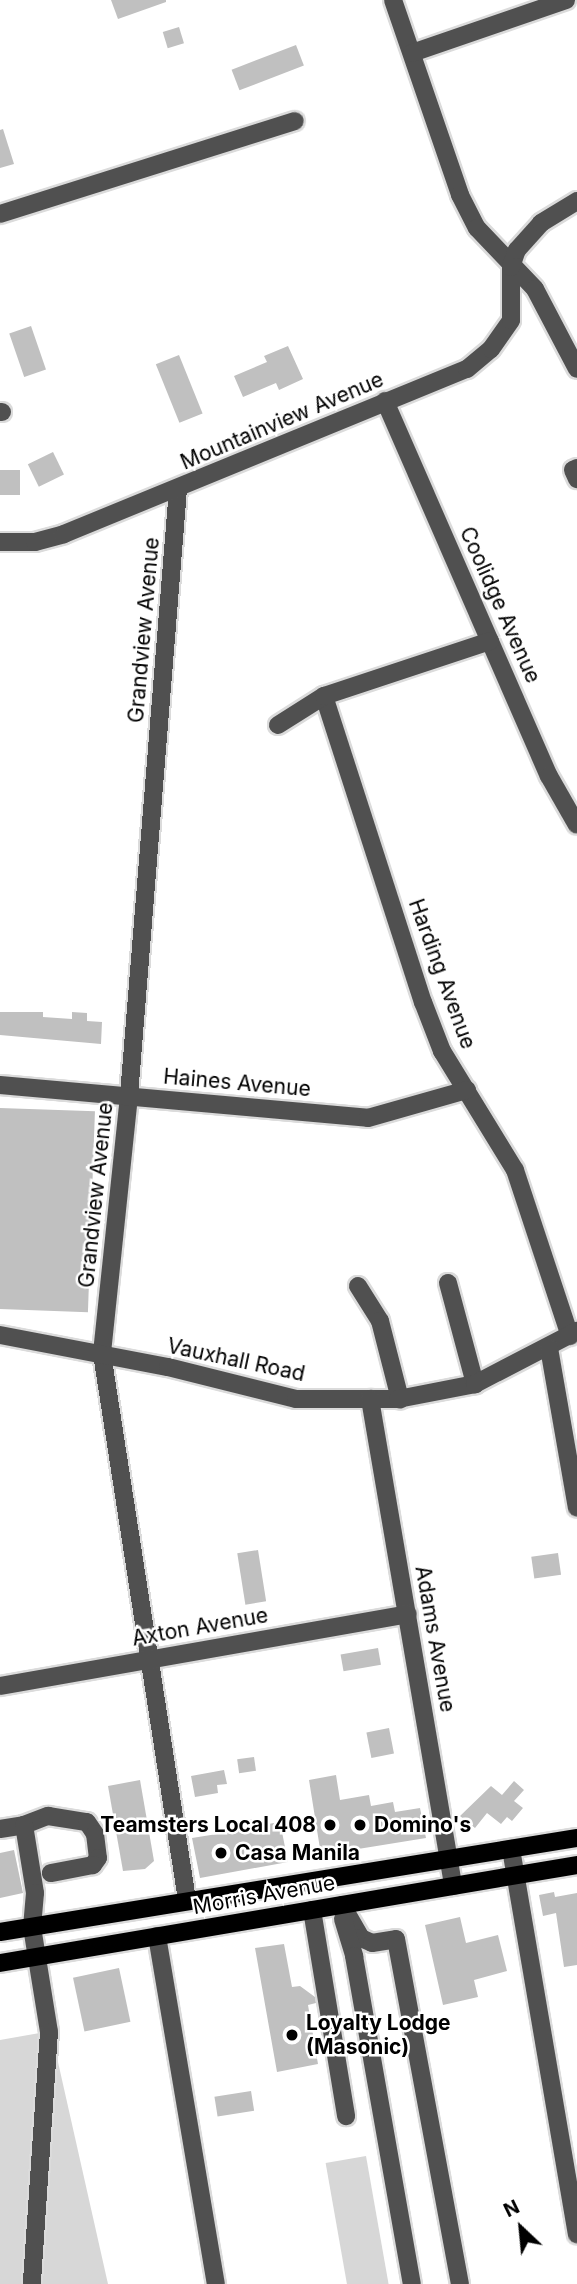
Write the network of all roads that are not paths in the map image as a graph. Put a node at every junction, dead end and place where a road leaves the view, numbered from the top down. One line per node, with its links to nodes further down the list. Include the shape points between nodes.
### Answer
1 (393, 0): 3 (street)
2 (566, 0): 3 (street)
3 (412, 53): 7 (street, via 460,195 477,228)
4 (295, 121): 6 (street)
5 (577, 201): 7 (street, via 533,231 517,250)
6 (0, 214)
7 (511, 267): 8 (street, via 535,289); 9 (street, Mountainview Avenue, via 510,320 491,349 467,369)
8 (577, 369)
9 (385, 401): 12 (street, Mountainview Avenue); 14 (street, Coolidge Avenue)
10 (577, 468): 11 (street, via 573,470)
11 (577, 479)
12 (178, 489): 13 (street, Mountainview Avenue, via 64,534 35,542); 20 (street, Grandview Avenue)
13 (0, 542)
14 (491, 640): 15 (street); 17 (street, Coolidge Avenue, via 549,776)
15 (324, 696): 16 (street); 19 (street, Harding Avenue, via 423,1002 442,1051)
16 (278, 725)
17 (577, 825)
18 (0, 1085): 20 (street, Haines Avenue)
19 (467, 1090): 20 (street, Haines Avenue, via 368,1118); 23 (street, Harding Avenue, via 515,1170)
20 (129, 1096): 26 (street, Grandview Avenue)
21 (448, 1283): 27 (street)
22 (358, 1286): 29 (street, via 369,1296 380,1321)
23 (574, 1333): 25 (street, Vauxhall Road)
24 (0, 1335): 26 (street, Vauxhall Road)
25 (549, 1348): 27 (street, Vauxhall Road); 30 (street)
26 (102, 1358): 28 (street, Vauxhall Road, via 168,1367 296,1399); 32 (street, Grandview Avenue)
27 (475, 1384): 29 (street, Vauxhall Road)
28 (370, 1399): 29 (street, Vauxhall Road); 31 (street, Adams Avenue)
29 (400, 1399)
30 (577, 1508)
31 (408, 1614): 32 (street, Axton Avenue); 38 (street, Adams Avenue)
32 (148, 1659): 33 (street, Axton Avenue); 43 (street, Grandview Avenue)
33 (0, 1686)
34 (23, 1825): 35 (street); 40 (street, via 48,1816 87,1822 95,1834 97,1858 93,1865); 46 (street, via 35,1893)
35 (0, 1829)
36 (577, 1838): 37 (main road, Morris Avenue)
37 (512, 1849): 38 (main road, Morris Avenue); 41 (street)
38 (448, 1859): 42 (street, Adams Avenue); 43 (main road, Morris Avenue)
39 (577, 1865): 41 (main road, Morris Avenue)
40 (51, 1873)
41 (516, 1875): 42 (main road, Morris Avenue); 52 (street)
42 (453, 1886): 44 (main road, Morris Avenue)
43 (187, 1900): 46 (main road, Morris Avenue)
44 (342, 1905): 45 (main road, Morris Avenue); 55 (street); 56 (street, via 361,1938 372,1943 396,1939)
45 (312, 1910): 48 (main road, Morris Avenue); 51 (street)
46 (32, 1927): 47 (main road, Morris Avenue); 49 (street)
47 (0, 1932)
48 (157, 1936): 49 (main road, Morris Avenue); 54 (street)
49 (37, 1957): 50 (main road, Morris Avenue); 53 (street, via 50,2062)
50 (0, 1963)
51 (346, 2116)
52 (577, 2234)
53 (32, 2284)
54 (216, 2284)
55 (412, 2284)
56 (460, 2284)

